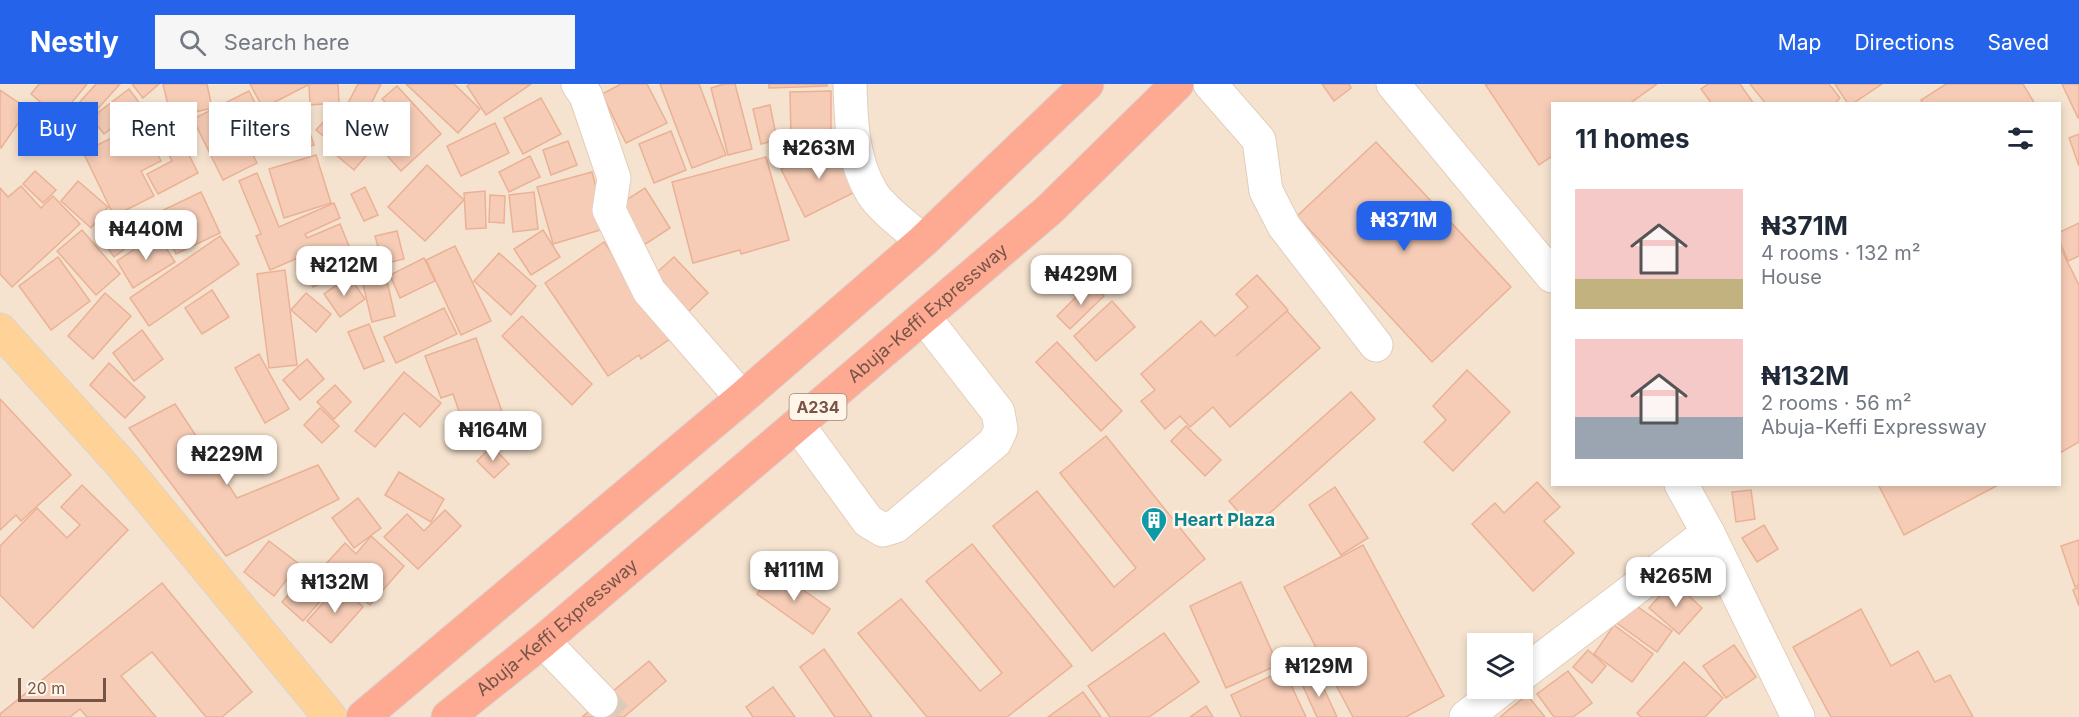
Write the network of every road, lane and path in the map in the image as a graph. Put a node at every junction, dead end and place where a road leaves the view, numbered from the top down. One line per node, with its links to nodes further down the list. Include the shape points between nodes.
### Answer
1 (578, 84): 12 (street, via 586,96 615,178 609,210 649,291)
2 (850, 84): 7 (street, via 857,158 873,194)
3 (1087, 84): 7 (highway)
4 (1177, 84): 9 (highway, Abuja-Keffi Expressway / A234, via 1048,210)
5 (1210, 84): 11 (street, via 1260,140 1266,191 1284,226)
6 (1393, 84): 8 (street)
7 (923, 241): 12 (highway)
8 (1551, 275)
9 (924, 317): 13 (highway, Abuja-Keffi Expressway / A234); 13 (street, via 998,412 1001,429 986,449 896,526 883,530 868,521)
10 (0, 330): 20 (main road, via 122,465)
11 (1376, 345)
12 (742, 398): 21 (highway)
13 (798, 425): 16 (highway, Abuja-Keffi Expressway / A234)
14 (1682, 486): 15 (street)
15 (1708, 532): 17 (street); 24 (street)
16 (543, 641): 19 (street); 22 (highway, Abuja-Keffi Expressway / A234)
17 (1533, 666)
18 (1489, 699): 23 (street)
19 (602, 701)
20 (330, 717)
21 (363, 717)
22 (448, 717)
23 (1466, 717)
24 (1798, 717)

